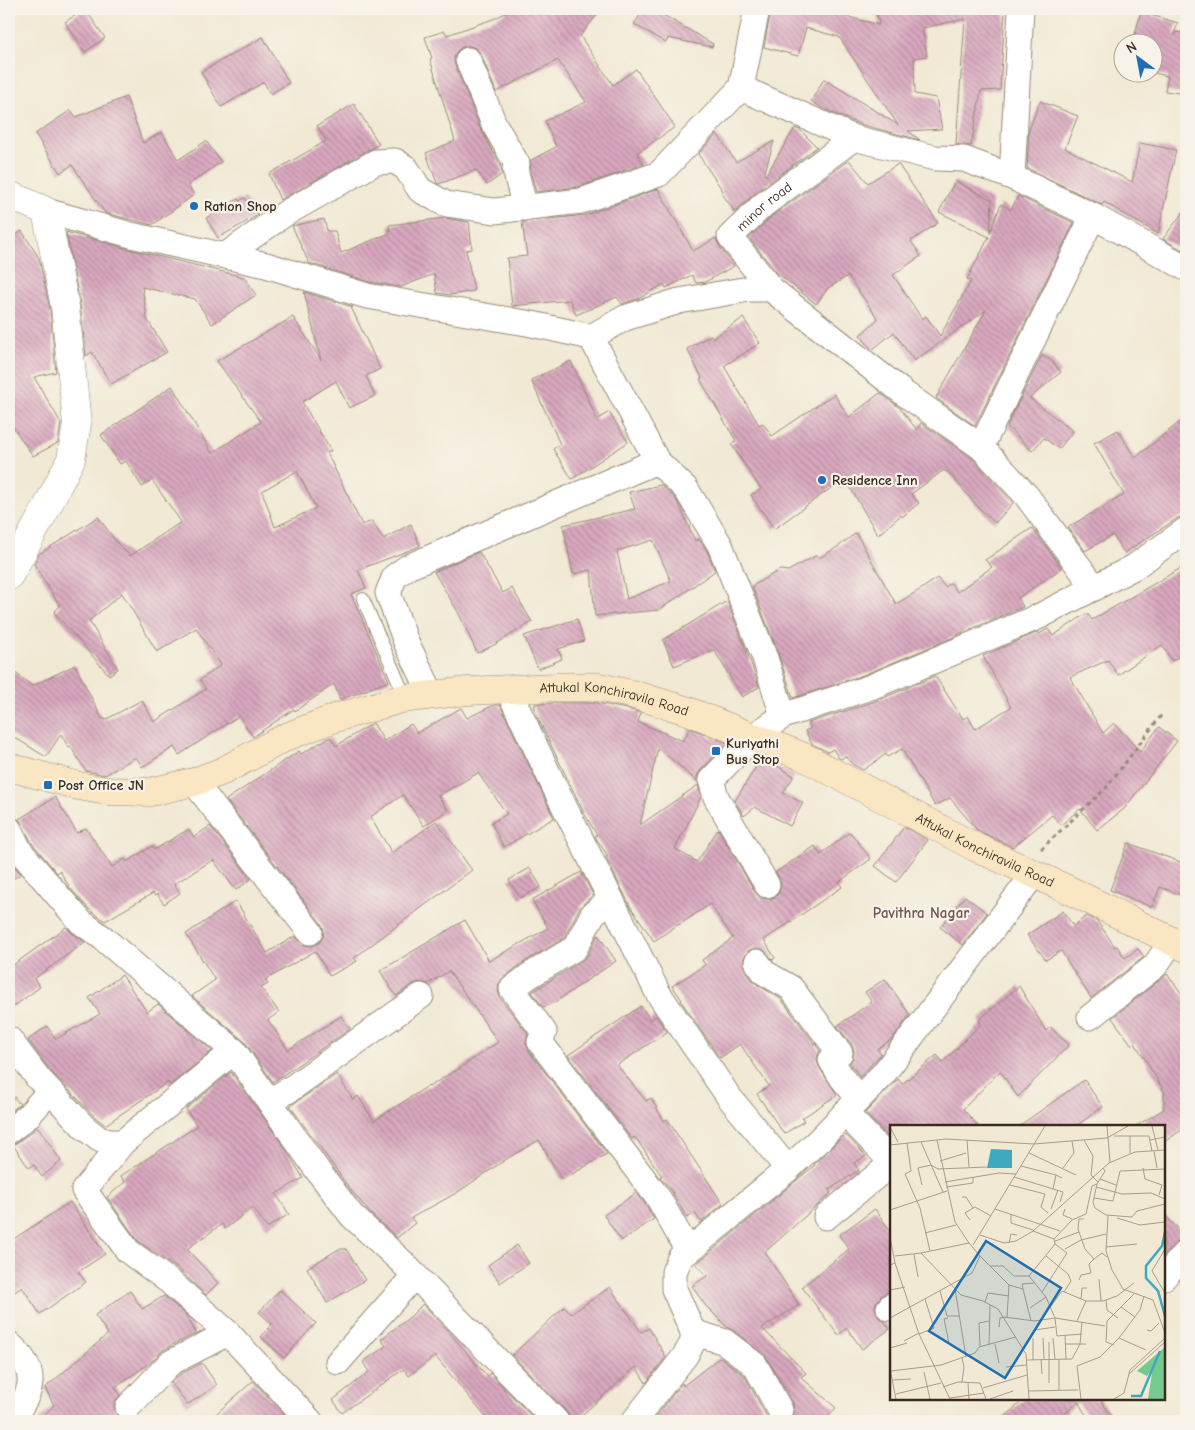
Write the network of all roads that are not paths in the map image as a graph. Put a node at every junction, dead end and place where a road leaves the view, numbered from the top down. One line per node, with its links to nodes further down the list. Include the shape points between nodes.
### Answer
1 (757, 9): 4 (street)
2 (1020, 9): 6 (street)
3 (468, 60): 8 (street, via 494,124 517,164)
4 (741, 88): 5 (street); 8 (street, via 659,174 580,201)
5 (854, 138): 6 (street, via 935,158 964,159); 13 (street, minor road, via 763,205 730,237)
6 (1012, 177): 10 (street)
7 (9, 195): 9 (street)
8 (524, 208): 11 (street, via 496,211 446,204 420,190 406,168 395,161 376,162 286,213)
9 (46, 211): 11 (street, via 132,235); 18 (street, via 64,307 77,424 71,459)
10 (1093, 216): 12 (street); 15 (street)
11 (226, 255): 14 (street, via 367,296)
12 (1186, 268)
13 (771, 289): 14 (street, via 679,301 625,318); 15 (street, via 904,394)
14 (591, 337): 16 (street)
15 (981, 447): 19 (street, via 1026,494)
16 (657, 461): 22 (street, via 408,567 395,576 388,593 406,642); 23 (street, via 686,489 720,545 765,658)
17 (1186, 530): 19 (street)
18 (9, 576)
19 (1095, 588): 23 (street, via 1040,616 871,688)
20 (363, 599): 22 (lane)
21 (508, 689): 22 (main road, Attukal Konchiravila Road); 24 (main road, Attukal Konchiravila Road, via 599,687 688,711); 30 (street)
22 (419, 697): 26 (main road, Attukal Konchiravila Road, via 335,718 286,737 223,771)
23 (784, 716): 24 (street)
24 (753, 737): 28 (main road, Attukal Konchiravila Road, via 802,756); 29 (street, via 711,780 716,797)
25 (9, 766): 26 (main road, Attukal Konchiravila Road, via 107,791 150,792)
26 (194, 782): 31 (street)
27 (9, 829): 37 (street, via 20,851 81,922)
28 (1027, 871): 32 (main road, Attukal Konchiravila Road); 40 (street, via 884,1073)
29 (767, 885)
30 (611, 899): 45 (street, via 658,992 729,1097); 47 (street, via 593,914 575,948 512,989 544,1032 540,1042 659,1199)
31 (310, 932)
32 (1179, 944): 35 (street)
33 (756, 962): 40 (street, via 790,988 837,1049 840,1054 831,1060 842,1078)
34 (421, 996): 39 (street)
35 (1090, 1017)
36 (9, 1039): 38 (street)
37 (234, 1051): 39 (street); 42 (street)
38 (50, 1091): 41 (street, via 27,1117); 42 (street, via 100,1139)
39 (269, 1101): 49 (street, via 352,1216)
40 (852, 1106): 43 (street); 45 (street)
41 (9, 1131)
42 (123, 1142): 52 (street, via 84,1190 128,1251 170,1282)
43 (890, 1161)
44 (890, 1163): 46 (street)
45 (788, 1169): 47 (street)
46 (826, 1217)
47 (688, 1251): 51 (street, via 680,1258 674,1272 674,1289)
48 (1186, 1253): 50 (street)
49 (415, 1275): 54 (street); 59 (street)
50 (1165, 1276)
51 (693, 1332): 56 (street, via 725,1342 755,1365); 60 (street, via 693,1342 685,1356)
52 (228, 1333): 55 (street, via 170,1363); 58 (street)
53 (9, 1344): 57 (street, via 31,1372 29,1393)
54 (338, 1362)
55 (128, 1407)
56 (780, 1410)
57 (10, 1421)
58 (310, 1421)
59 (556, 1421)
60 (634, 1421)

